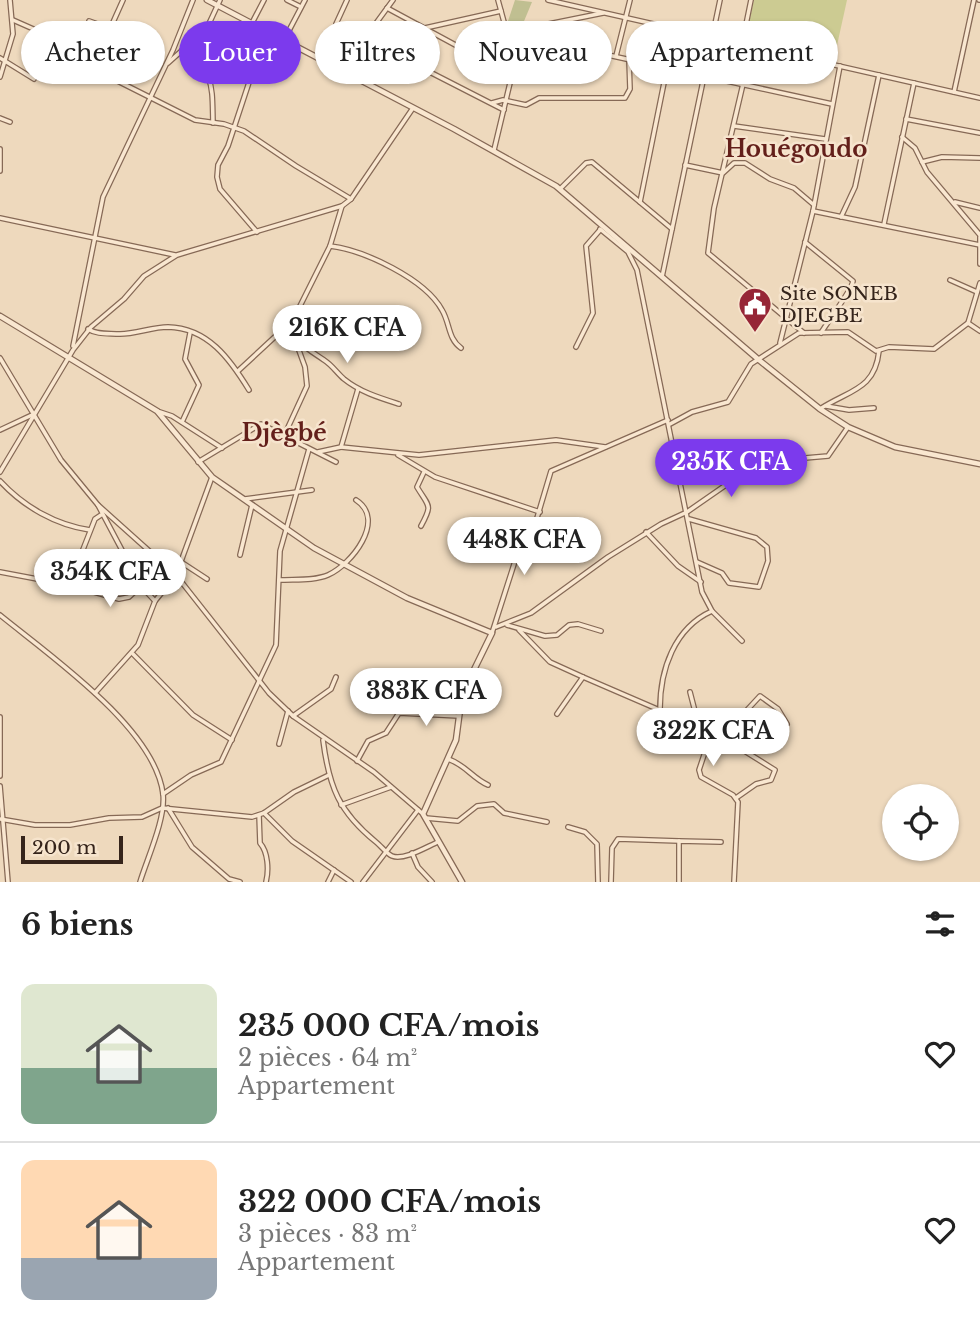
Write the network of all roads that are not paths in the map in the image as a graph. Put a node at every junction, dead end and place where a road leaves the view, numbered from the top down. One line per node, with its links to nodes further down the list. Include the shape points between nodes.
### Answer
1 (10, 0): 24 (street)
2 (123, 0): 25 (street)
3 (193, 0): 46 (street)
4 (206, 0): 18 (street)
5 (264, 0): 28 (street)
6 (287, 0): 20 (street)
7 (305, 0): 20 (street)
8 (347, 0): 30 (street)
9 (384, 0): 19 (street)
10 (498, 0): 21 (street)
11 (548, 0): 16 (street)
12 (630, 0): 23 (street)
13 (714, 0): 17 (street)
14 (751, 0): 37 (street)
15 (977, 0): 64 (street)
16 (555, 1): 22 (street)
17 (720, 1): 36 (street)
18 (218, 3): 26 (street); 27 (street)
19 (390, 4): 31 (street); 32 (street)
20 (302, 7): 29 (street)
21 (501, 11): 33 (street); 39 (street)
22 (605, 13): 23 (street); 34 (street)
23 (627, 18): 35 (street); 42 (street)
24 (13, 20): 38 (street); 45 (street)
25 (113, 21)
26 (210, 21)
27 (249, 21)
28 (253, 21)
29 (294, 21)
30 (337, 21)
31 (377, 21)
32 (412, 21)
33 (505, 21)
34 (565, 21)
35 (640, 21)
36 (716, 21)
37 (747, 21)
38 (21, 24)
39 (440, 25)
40 (179, 53): 47 (street)
41 (612, 57): 42 (street)
42 (616, 57): 44 (street)
43 (0, 58): 45 (street)
44 (626, 59)
45 (6, 61): 49 (street); 51 (street)
46 (165, 65)
47 (165, 66)
48 (840, 66): 50 (street); 69 (street)
49 (21, 71)
50 (878, 75): 53 (street); 95 (street, via 855,187)
51 (0, 77)
52 (440, 79): 68 (street)
53 (914, 83): 64 (street); 73 (street)
54 (125, 84): 65 (street)
55 (155, 84): 65 (street)
56 (211, 84): 75 (street)
57 (249, 84): 77 (street)
58 (368, 84): 70 (street)
59 (510, 84): 67 (street)
60 (629, 84): 67 (street, via 625,98 539,98 526,104)
61 (664, 84): 90 (street)
62 (702, 84): 85 (street)
63 (743, 84): 69 (street); 76 (street)
64 (954, 92): 66 (street)
65 (149, 96): 75 (street, via 195,120); 102 (street, via 103,197)
66 (980, 98)
67 (506, 100): 68 (street); 71 (street)
68 (490, 104): 71 (street)
69 (832, 104): 80 (street)
70 (413, 108): 82 (street); 89 (street)
71 (503, 110): 82 (street)
72 (0, 118): 74 (street)
73 (906, 119): 78 (street); 79 (street)
74 (10, 122)
75 (214, 123): 77 (street)
76 (734, 126): 80 (street); 87 (street)
77 (235, 127): 89 (street); 100 (street, via 218,165 217,181)
78 (980, 133)
79 (902, 137): 84 (street); 97 (street)
80 (825, 139): 93 (street)
81 (0, 149): 86 (street)
82 (494, 150): 88 (street)
83 (980, 158): 84 (street, via 942,157)
84 (922, 162): 91 (street)
85 (685, 165): 87 (street); 99 (street)
86 (0, 171)
87 (723, 173): 93 (street, via 734,163 745,163 794,188); 115 (street, via 709,256)
88 (560, 189): 90 (street, via 589,162); 98 (street)
89 (351, 199): 92 (street)
90 (640, 202): 99 (street)
91 (953, 202): 94 (street); 101 (street)
92 (342, 206): 100 (street); 105 (street)
93 (813, 208): 95 (street); 103 (street)
94 (980, 208)
95 (841, 217): 97 (street)
96 (0, 218): 102 (street)
97 (884, 224): 104 (street)
98 (602, 227): 107 (street); 109 (street, via 628,252); 125 (street, via 586,246 593,313)
99 (672, 229): 110 (street)
100 (257, 232): 106 (street)
101 (980, 236): 104 (street)
102 (94, 237): 106 (street); 127 (street)
103 (805, 242): 115 (street); 123 (street, via 853,281)
104 (979, 245): 108 (street)
105 (330, 246): 116 (street); 126 (street, via 357,253 422,287 442,309 454,344)
106 (177, 255): 118 (street, via 144,276)
107 (645, 261): 109 (street); 110 (street)
108 (980, 264)
109 (637, 270): 142 (street)
110 (662, 276): 131 (street)
111 (950, 280): 113 (street)
112 (980, 283): 113 (street)
113 (977, 292): 117 (street)
114 (0, 316): 129 (street)
115 (786, 318): 122 (street); 124 (street)
116 (293, 320): 119 (street); 132 (street)
117 (968, 323): 120 (street); 128 (street, via 934,349 889,347)
118 (88, 330): 121 (street, via 133,334 167,327); 127 (street)
119 (293, 330): 133 (street, via 306,350); 145 (street, via 307,386)
120 (980, 331)
121 (190, 333): 132 (street, via 216,346); 141 (street, via 185,359 199,385)
122 (804, 333): 123 (street); 124 (street)
123 (821, 333): 128 (street, via 848,332 869,349)
124 (780, 345): 131 (street)
125 (576, 347)
126 (461, 348)
127 (72, 350): 129 (street)
128 (879, 351): 136 (street, via 870,380)
129 (69, 356): 139 (street); 140 (street)
130 (0, 358): 140 (street)
131 (759, 360): 138 (street); 142 (street, via 751,363 728,402)
132 (237, 371): 134 (street)
133 (358, 389): 135 (street); 147 (street)
134 (249, 390)
135 (399, 404)
136 (826, 406): 137 (street); 138 (street)
137 (874, 408)
138 (820, 410): 143 (street)
139 (157, 411): 141 (street); 152 (street)
140 (33, 413): 144 (street); 155 (street); 163 (street, via 61,460)
141 (182, 422): 146 (street)
142 (669, 422): 148 (street); 166 (street)
143 (848, 427): 154 (street, via 895,447); 166 (street, via 828,456 763,460)
144 (0, 429)
145 (284, 436): 146 (street, via 261,424); 149 (street)
146 (222, 447): 152 (street)
147 (341, 447): 150 (street); 151 (street)
148 (607, 447): 151 (street, via 556,440); 165 (street, via 551,471)
149 (309, 449): 150 (street); 160 (street)
150 (316, 452): 153 (street)
151 (397, 454): 156 (street)
152 (198, 462): 157 (street)
153 (336, 462)
154 (980, 464)
155 (1, 469)
156 (425, 472): 165 (street); 169 (street, via 417,487 430,510)
157 (212, 477): 161 (street); 174 (street)
158 (0, 481): 171 (street, via 58,523)
159 (312, 491): 160 (street)
160 (296, 492): 161 (street); 170 (street)
161 (243, 499): 164 (street)
162 (356, 500): 176 (street, via 365,510 367,528 356,552)
163 (98, 505): 167 (street); 178 (street)
164 (252, 505): 170 (street); 173 (street)
165 (540, 512): 188 (street, via 516,558)
166 (687, 512): 168 (street); 172 (street)
167 (101, 514): 171 (street); 183 (street)
168 (688, 519): 175 (street); 175 (street, via 756,538 769,552 759,587 729,583 722,573)
169 (421, 526)
170 (286, 528): 176 (street); 180 (street, via 278,561)
171 (90, 530): 182 (street)
172 (646, 533): 181 (street); 187 (street, via 531,613)
173 (240, 555)
174 (181, 562): 178 (street); 179 (street)
175 (697, 562): 181 (street)
176 (341, 564): 180 (street, via 326,576); 191 (street)
177 (0, 572): 182 (street)
178 (176, 575): 184 (street); 196 (street)
179 (208, 579)
180 (279, 580): 196 (street, via 276,645)
181 (701, 582): 185 (street)
182 (69, 585): 183 (street, via 125,599)
183 (141, 586): 184 (street)
184 (155, 601): 193 (street)
185 (712, 611): 192 (street); 199 (street, via 694,620 670,651)
186 (0, 615): 198 (street)
187 (505, 624): 188 (street); 189 (street)
188 (496, 627): 191 (street)
189 (518, 628): 190 (street, via 545,636 578,624); 195 (street, via 550,662)
190 (601, 631)
191 (492, 633): 204 (street, via 469,680)
192 (742, 642)
193 (132, 654): 198 (street); 212 (street, via 185,708)
194 (336, 677): 203 (street, via 331,688)
195 (583, 677): 199 (street, via 622,697); 202 (street)
196 (259, 682): 200 (street); 212 (street)
197 (690, 691): 201 (street)
198 (95, 693): 221 (street, via 141,744)
199 (660, 709): 206 (street)
200 (288, 711): 203 (street); 213 (street)
201 (693, 711): 206 (street); 207 (street)
202 (557, 714)
203 (293, 716): 211 (street)
204 (459, 716): 214 (street); 215 (street, via 399,713 386,733 368,741)
205 (0, 718): 217 (street)
206 (686, 723): 209 (street)
207 (698, 723)
208 (787, 724): 210 (street, via 778,709 760,696)
209 (703, 731): 210 (street); 222 (street, via 706,749 701,777)
210 (722, 737): 222 (street, via 775,770 771,780)
211 (323, 738): 215 (street); 216 (street)
212 (232, 740): 221 (street, via 222,762)
213 (279, 744)
214 (448, 759): 218 (street, via 461,764 475,781); 227 (street)
215 (357, 761): 220 (street)
216 (329, 775): 223 (street); 226 (street)
217 (0, 776)
218 (488, 785)
219 (0, 786): 228 (street)
220 (391, 787): 223 (street); 227 (street)
221 (163, 794): 224 (street)
222 (736, 798): 249 (street)
223 (341, 805): 234 (street, via 355,825)
224 (162, 808): 225 (street); 228 (street, via 142,817 70,825); 238 (street)
225 (168, 808): 226 (street, via 244,818); 239 (street, via 192,847 229,879)
226 (261, 814): 236 (street); 240 (street)
227 (422, 814): 229 (street, via 458,821 477,806 494,804 504,813); 232 (street); 234 (street)
228 (0, 819): 237 (street)
229 (547, 822)
230 (568, 827): 246 (street, via 586,832 597,844)
231 (679, 841): 233 (street); 247 (street, via 618,839 612,848); 248 (street)
232 (438, 842): 235 (street); 245 (street)
233 (721, 842)
234 (386, 849): 235 (street, via 392,856); 243 (street)
235 (412, 853): 244 (street)
236 (334, 870): 241 (street); 242 (street)
237 (8, 882)
238 (140, 882)
239 (240, 882)
240 (266, 882)
241 (328, 882)
242 (351, 882)
243 (363, 882)
244 (432, 882)
245 (462, 882)
246 (598, 882)
247 (611, 882)
248 (679, 882)
249 (734, 882)

